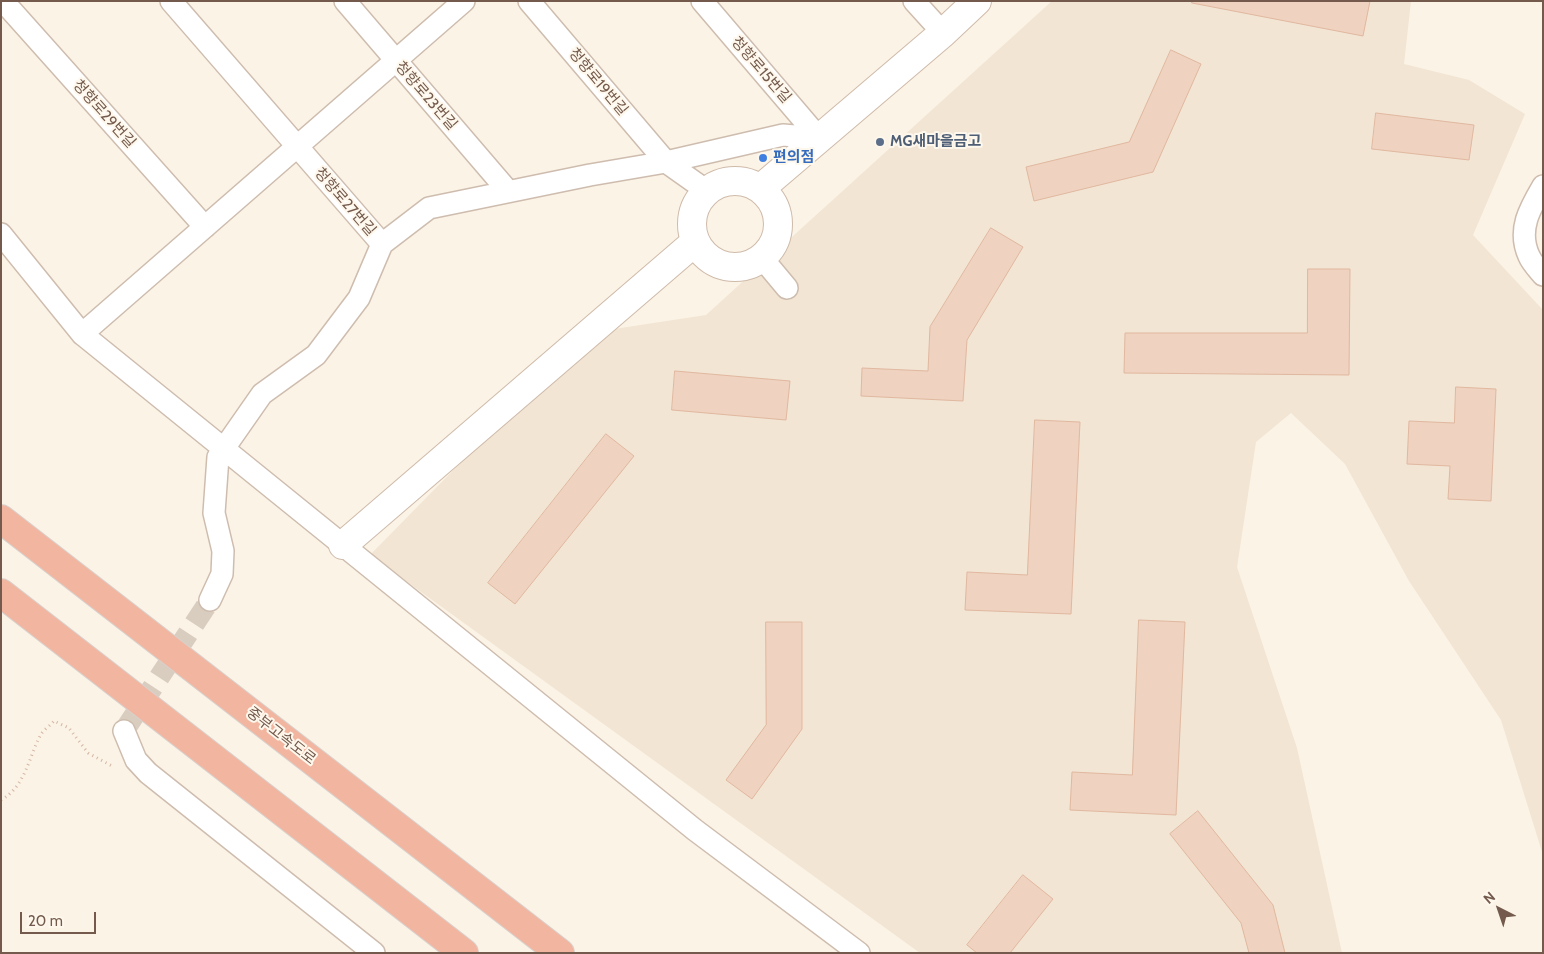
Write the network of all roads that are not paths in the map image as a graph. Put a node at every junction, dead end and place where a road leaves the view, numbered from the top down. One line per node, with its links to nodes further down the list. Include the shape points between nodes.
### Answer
1 (3, 1): 18 (street, 청향로29번길)
2 (171, 1): 12 (street, 청향로27번길)
3 (345, 1): 10 (street, 청향로23번길)
4 (464, 1): 10 (street)
5 (529, 1): 13 (street, 청향로19번길)
6 (702, 1): 11 (street, 청향로15번길)
7 (914, 1): 9 (street)
8 (977, 1): 9 (street)
9 (943, 33): 11 (street)
10 (396, 60): 12 (street); 16 (street, 청향로23번길)
11 (819, 138): 13 (street, via 783,135); 15 (street)
12 (297, 147): 18 (street); 21 (street, 청향로27번길)
13 (666, 162): 16 (street); 17 (street, 청향로19번길)
14 (1543, 186): 23 (street, via 1527,212 1524,236 1529,256)
15 (760, 189): 17 (street, via 742,181 727,181); 22 (street, via 774,206 778,220 772,247)
16 (508, 191): 21 (street, via 429,208)
17 (706, 191): 20 (street, via 694,207 691,221)
18 (205, 227): 25 (street)
19 (1, 234): 25 (street)
20 (695, 242): 22 (street, via 708,259 722,266 743,267); 28 (street)
21 (382, 244): 26 (street, 청향로27번길, via 360,298 316,355 262,394)
22 (762, 258): 24 (street)
23 (1543, 275)
24 (788, 288)
25 (82, 334): 26 (street)
26 (224, 448): 28 (street); 30 (street, 청향로27번길, via 218,457 214,513 223,550 222,574)
27 (1, 519): 34 (highway, 중부고속도로)
28 (343, 545): 35 (street, via 696,830)
29 (1, 593): 33 (highway)
30 (210, 600)
31 (124, 731): 32 (street, via 136,760 148,773)
32 (374, 953)
33 (464, 953)
34 (560, 953)
35 (859, 953)

